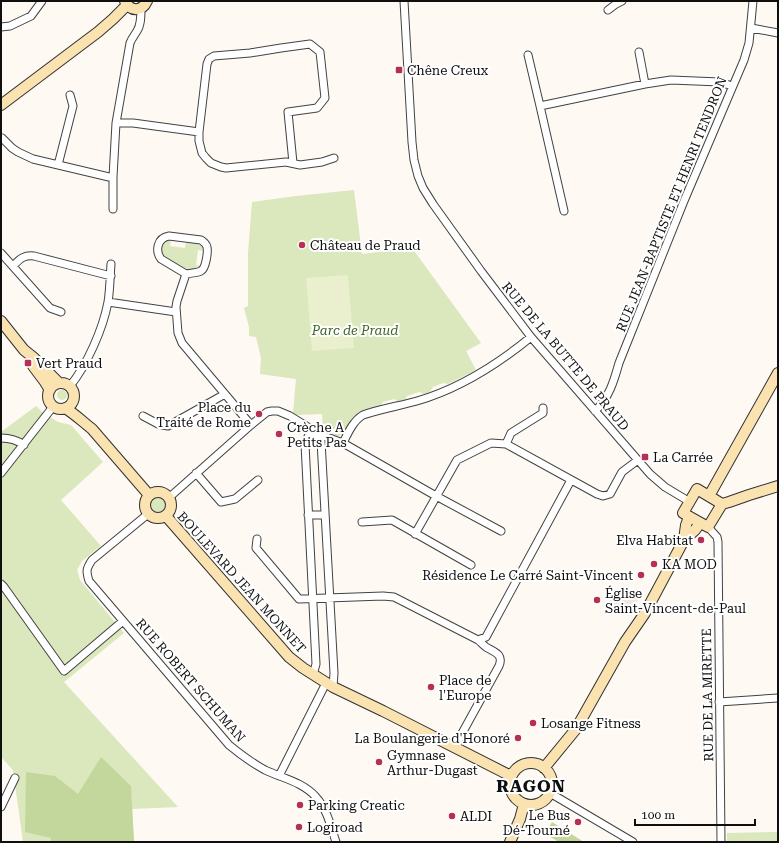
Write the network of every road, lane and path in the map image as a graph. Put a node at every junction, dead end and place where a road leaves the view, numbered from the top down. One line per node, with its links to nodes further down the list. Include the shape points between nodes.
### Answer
1 (42, 1): 8 (street, via 31,16 10,26)
2 (404, 1): 36 (street, RUE DE LA BUTTE DE PRAUD, via 412,142 418,176 433,204 480,271)
3 (753, 1): 9 (street, RUE JEAN-BAPTISTE ET HENRI TENDRON)
4 (618, 2): 7 (street)
5 (126, 3): 6 (street, via 133,9); 16 (street, via 98,32)
6 (144, 5): 18 (street, via 138,30 130,43)
7 (608, 10)
8 (1, 27)
9 (751, 28): 10 (street); 14 (street, RUE JEAN-BAPTISTE ET HENRI TENDRON, via 746,55)
10 (778, 33)
11 (639, 52): 13 (street)
12 (528, 55): 17 (street)
13 (645, 84): 14 (street, via 671,80 715,81); 17 (street)
14 (732, 86): 47 (street, RUE JEAN-BAPTISTE ET HENRI TENDRON, via 606,400)
15 (70, 95): 23 (street, via 73,106)
16 (1, 106)
17 (540, 106): 26 (street)
18 (116, 123): 19 (street); 24 (street)
19 (199, 132): 22 (street, via 202,153 216,165 226,168); 22 (street, via 209,59 214,56 310,44 320,52 325,98 317,108 288,112)
20 (2, 138): 23 (street, via 24,156)
21 (334, 158): 22 (street, via 300,165)
22 (293, 163)
23 (58, 165): 24 (street)
24 (113, 177): 25 (street)
25 (113, 209)
26 (564, 211)
27 (1, 252): 29 (street)
28 (111, 264): 31 (street)
29 (13, 266): 31 (street, via 28,255); 33 (street, via 50,308)
30 (186, 274): 30 (street, via 162,259 157,252 159,243 165,236 201,240 205,243 205,267 202,271); 34 (street)
31 (110, 276): 32 (street)
32 (108, 302): 34 (street); 40 (street, via 96,341)
33 (61, 312)
34 (176, 312): 42 (street, via 178,333 182,343)
35 (1, 321): 37 (street)
36 (531, 337): 47 (street, RUE DE LA BUTTE DE PRAUD); 53 (street, via 482,372 450,389 418,401 363,415)
37 (24, 350): 39 (street); 41 (street)
38 (778, 373): 65 (street)
39 (59, 383): 40 (street); 41 (street)
40 (70, 386): 43 (street)
41 (50, 390): 44 (street, via 49,398)
42 (225, 394): 48 (street, via 168,426); 49 (street)
43 (74, 398): 45 (street); 50 (street)
44 (52, 404): 45 (street); 55 (street, via 52,408)
45 (65, 408): 50 (street)
46 (543, 408): 54 (street, via 543,413 511,433)
47 (595, 411): 56 (street, RUE DE LA BUTTE DE PRAUD)
48 (142, 416)
49 (251, 425): 51 (street, via 267,412 278,411); 58 (street)
50 (92, 429): 62 (street)
51 (312, 430): 53 (street); 69 (street, via 305,442); 70 (street, via 321,441)
52 (1, 438): 55 (street, via 10,438)
53 (343, 443): 64 (street)
54 (506, 444): 60 (street); 64 (street, via 491,443 457,460)
55 (24, 445): 57 (street)
56 (638, 460): 60 (street, via 622,472 610,494 606,496 600,496); 66 (street, RUE DE LA BUTTE DE PRAUD, via 665,487)
57 (1, 473)
58 (196, 473): 59 (street, via 221,502 235,499); 63 (street)
59 (258, 480)
60 (571, 480): 84 (street, via 486,637)
61 (778, 486): 67 (street)
62 (149, 495): 63 (street, via 159,492); 68 (street, via 145,504)
63 (168, 496): 71 (street, via 172,505)
64 (436, 496): 75 (street); 76 (street)
65 (709, 496): 66 (street, via 697,489); 67 (street)
66 (690, 502): 72 (street, via 683,513)
67 (722, 504): 74 (street)
68 (148, 514): 71 (street, via 157,519); 83 (street, RUE ROBERT SCHUMAN, via 92,560 87,567 89,581)
69 (308, 515): 70 (street); 82 (street)
70 (324, 515): 81 (street)
71 (166, 516): 85 (street, BOULEVARD JEAN MONNET, via 290,657)
72 (689, 517): 74 (street); 78 (street)
73 (362, 522): 76 (street, via 392,520)
74 (704, 525): 78 (street); 88 (street, RUE DE LA MIRETTE, via 718,542)
75 (501, 531)
76 (415, 534): 79 (street)
77 (257, 539): 82 (street, via 256,548 299,599)
78 (684, 540): 90 (street, via 645,613 625,642 576,729)
79 (471, 565)
80 (1, 584): 83 (street, via 64,671)
81 (329, 597): 82 (street); 84 (street, via 394,597); 86 (street, via 334,673)
82 (313, 598): 85 (street, via 316,664)
83 (123, 620): 91 (street, RUE ROBERT SCHUMAN, via 229,744 253,763)
84 (478, 640): 89 (street, via 500,657 500,663)
85 (313, 675): 86 (street, BOULEVARD JEAN MONNET)
86 (330, 685): 89 (street, BOULEVARD JEAN MONNET); 91 (street)
87 (778, 698): 88 (street)
88 (719, 702): 100 (street, RUE DE LA MIRETTE)
89 (455, 748): 92 (street, BOULEVARD JEAN MONNET)
90 (544, 768): 92 (street, via 534,763 523,764); 94 (street, via 552,782)
91 (279, 776): 97 (street, RUE ROBERT SCHUMAN, via 308,789 316,797)
92 (511, 776): 95 (street, via 512,793)
93 (15, 778): 96 (street)
94 (550, 793): 95 (street, via 542,802); 99 (street)
95 (524, 804): 98 (street)
96 (1, 807)
97 (336, 842)
98 (510, 842)
99 (633, 842)
100 (721, 842)

